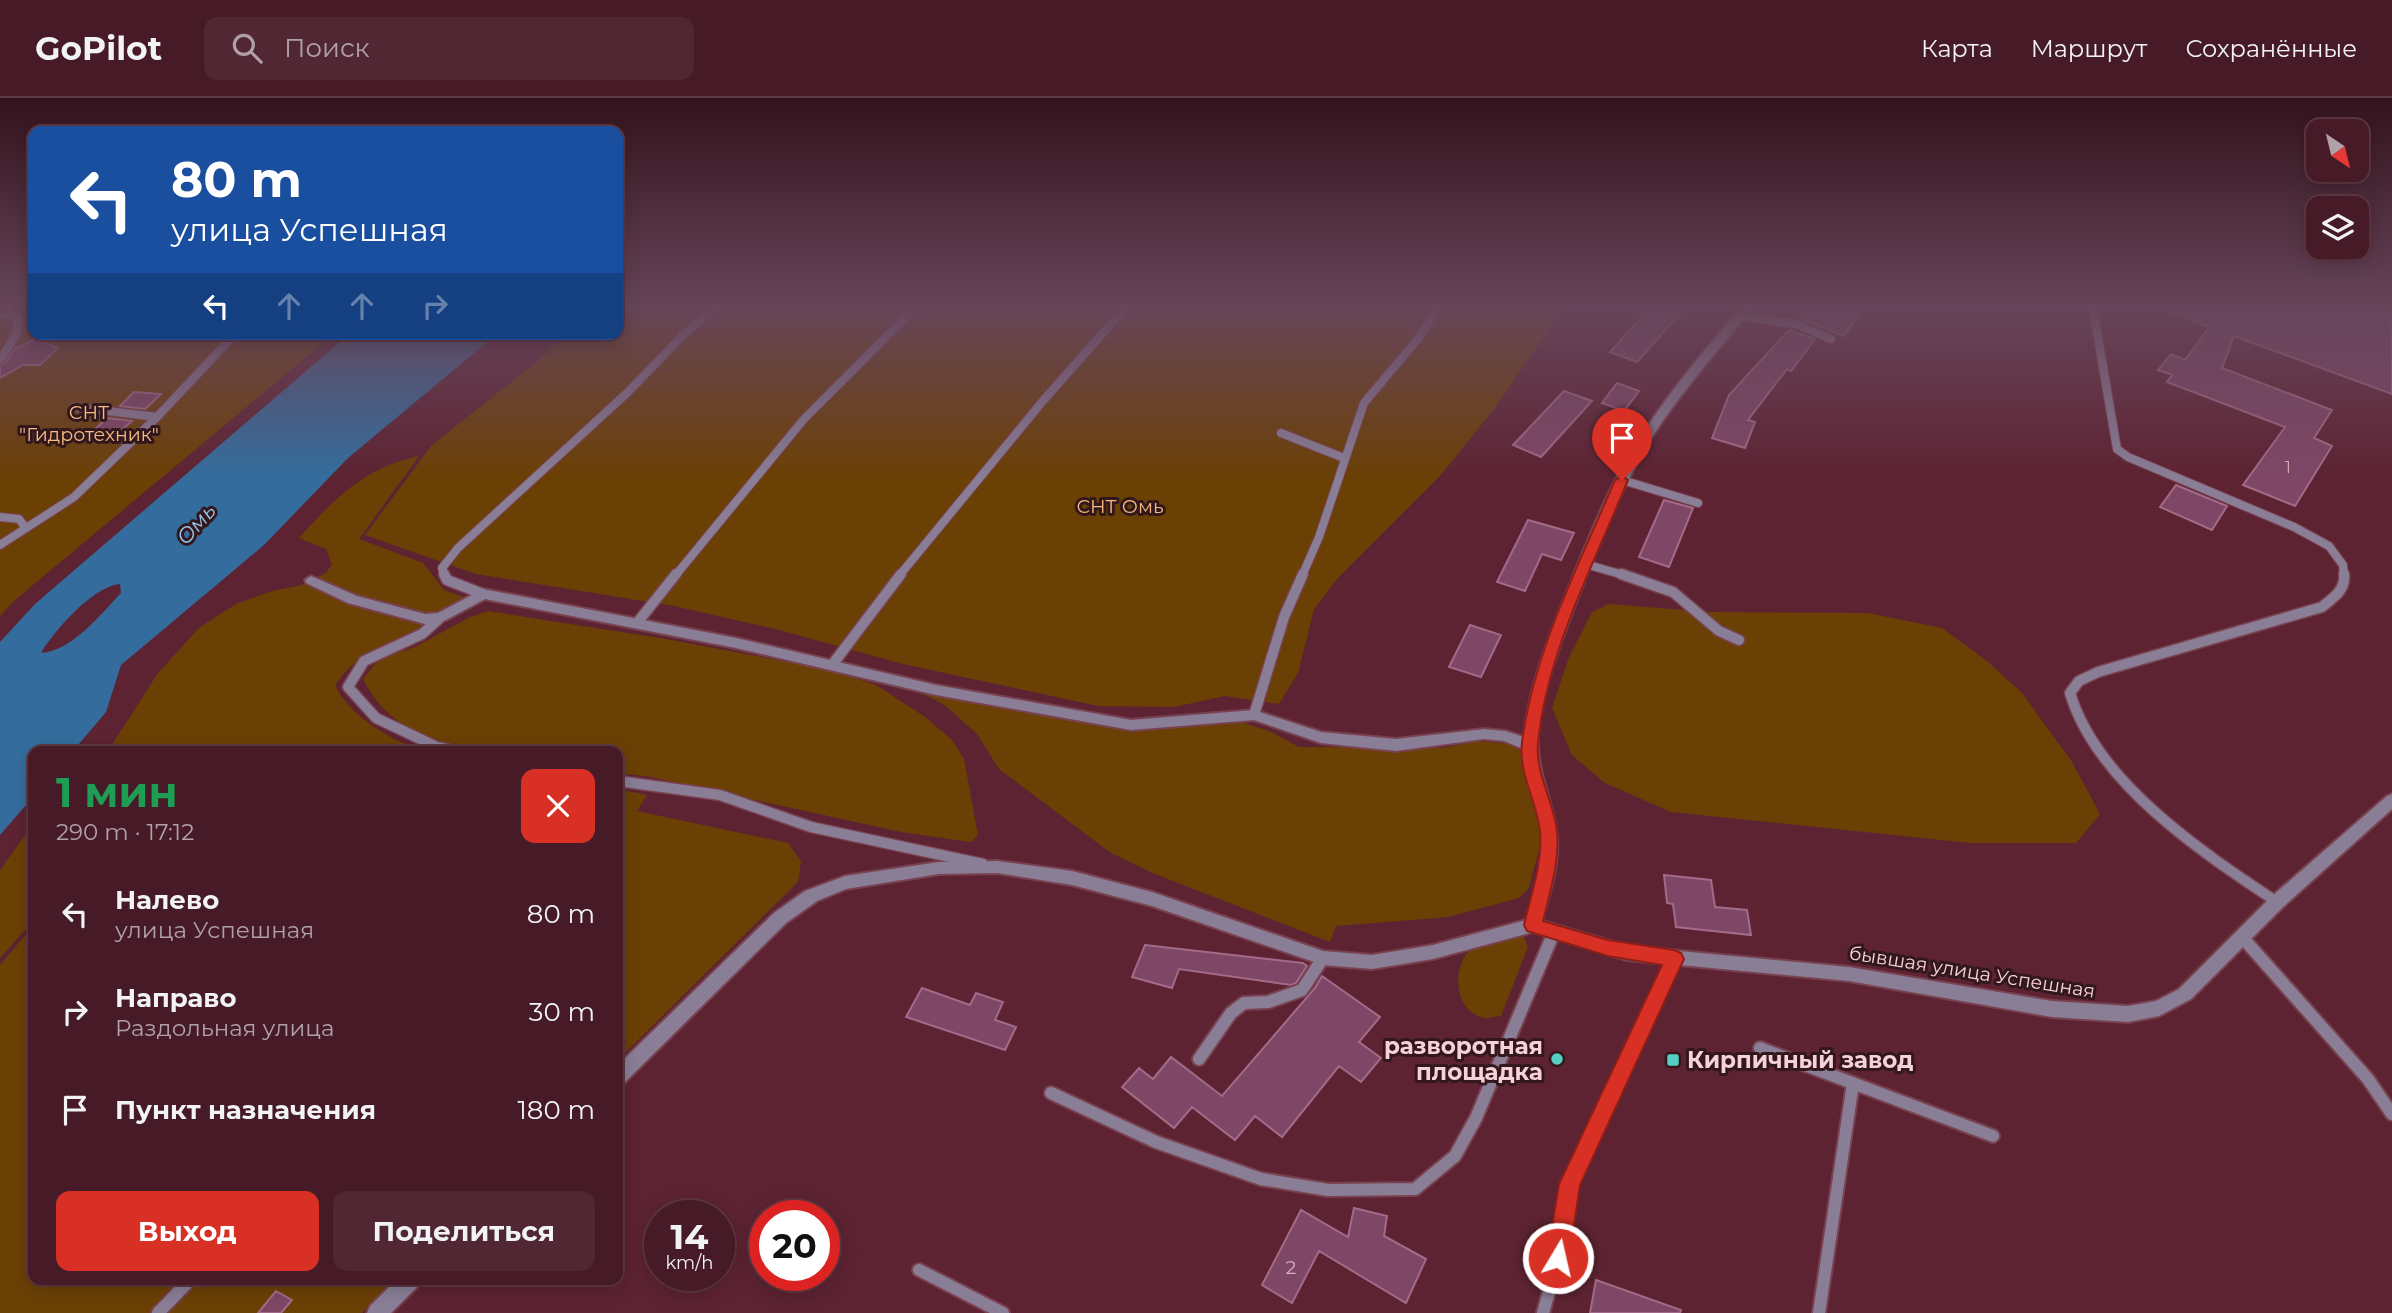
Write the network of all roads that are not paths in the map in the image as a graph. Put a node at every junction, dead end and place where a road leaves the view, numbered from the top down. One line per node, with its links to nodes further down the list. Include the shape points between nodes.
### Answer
1 (206, 365): 9 (lane)
2 (654, 365): 19 (lane, via 442,568 447,580)
3 (854, 365): 21 (lane, via 791,433)
4 (1075, 365): 23 (lane, via 877,603)
5 (1396, 365): 11 (lane, via 1364,403)
6 (1698, 365): 12 (street, via 1651,429)
7 (2102, 365): 30 (lane, via 2116,449 2294,527 2329,546 2343,565 2345,582 2322,607 2098,672 2079,681 2070,692 2072,708 2090,739 2143,796 2193,845)
8 (75, 407): 9 (lane)
9 (157, 417): 15 (lane, via 74,497)
10 (1281, 433): 11 (lane)
11 (1344, 458): 24 (lane, via 1319,537 1284,617)
12 (1622, 480): 13 (lane); 17 (street)
13 (1698, 503)
14 (0, 517): 15 (lane, via 19,519)
15 (25, 527): 16 (lane)
16 (0, 545)
17 (1585, 565): 22 (lane, via 1683,598 1716,632); 26 (street, via 1553,644)
18 (311, 580): 20 (street, via 353,600 401,614)
19 (484, 594): 20 (street); 21 (street)
20 (441, 617): 25 (lane, via 422,634 364,661 348,687 376,718)
21 (637, 623): 23 (street)
22 (1739, 640)
23 (832, 666): 24 (street, via 1132,725)
24 (1254, 715): 26 (street, via 1321,737 1396,745 1484,734)
25 (435, 746)
26 (1530, 746): 31 (street, via 1536,791 1548,828 1549,854)
27 (623, 782): 29 (lane, via 720,795 811,827)
28 (2392, 800): 30 (street, бывшая улица Успешная)
29 (997, 867): 34 (street, via 1072,877 1152,899); 38 (street, via 881,876 811,896 780,918)
30 (2277, 902): 33 (street, бывшая улица Успешная)
31 (1533, 925): 32 (street, бывшая улица Успешная); 34 (street, via 1433,952 1372,962)
32 (1554, 932): 35 (street, бывшая улица Успешная, via 1627,953); 40 (lane, via 1476,1118 1455,1156 1415,1189 1328,1190 1261,1179 1156,1142)
33 (2242, 937): 35 (street, бывшая улица Успешная, via 2185,994 2159,1008 2128,1014 2052,1009 1849,974); 41 (lane, via 2368,1079)
34 (1323, 958): 37 (lane, via 1302,990 1268,1002 1244,1003 1231,1013)
35 (1674, 959): 49 (lane, via 1570,1184)
36 (1760, 1048): 39 (lane)
37 (1199, 1059)
38 (623, 1072)
39 (1853, 1083): 42 (lane); 50 (lane)
40 (1051, 1093)
41 (2392, 1114)
42 (1993, 1136)
43 (919, 1270): 48 (lane)
44 (185, 1285): 46 (lane)
45 (405, 1285): 47 (street)
46 (158, 1313)
47 (377, 1313)
48 (1003, 1313)
49 (1543, 1313)
50 (1819, 1313)

